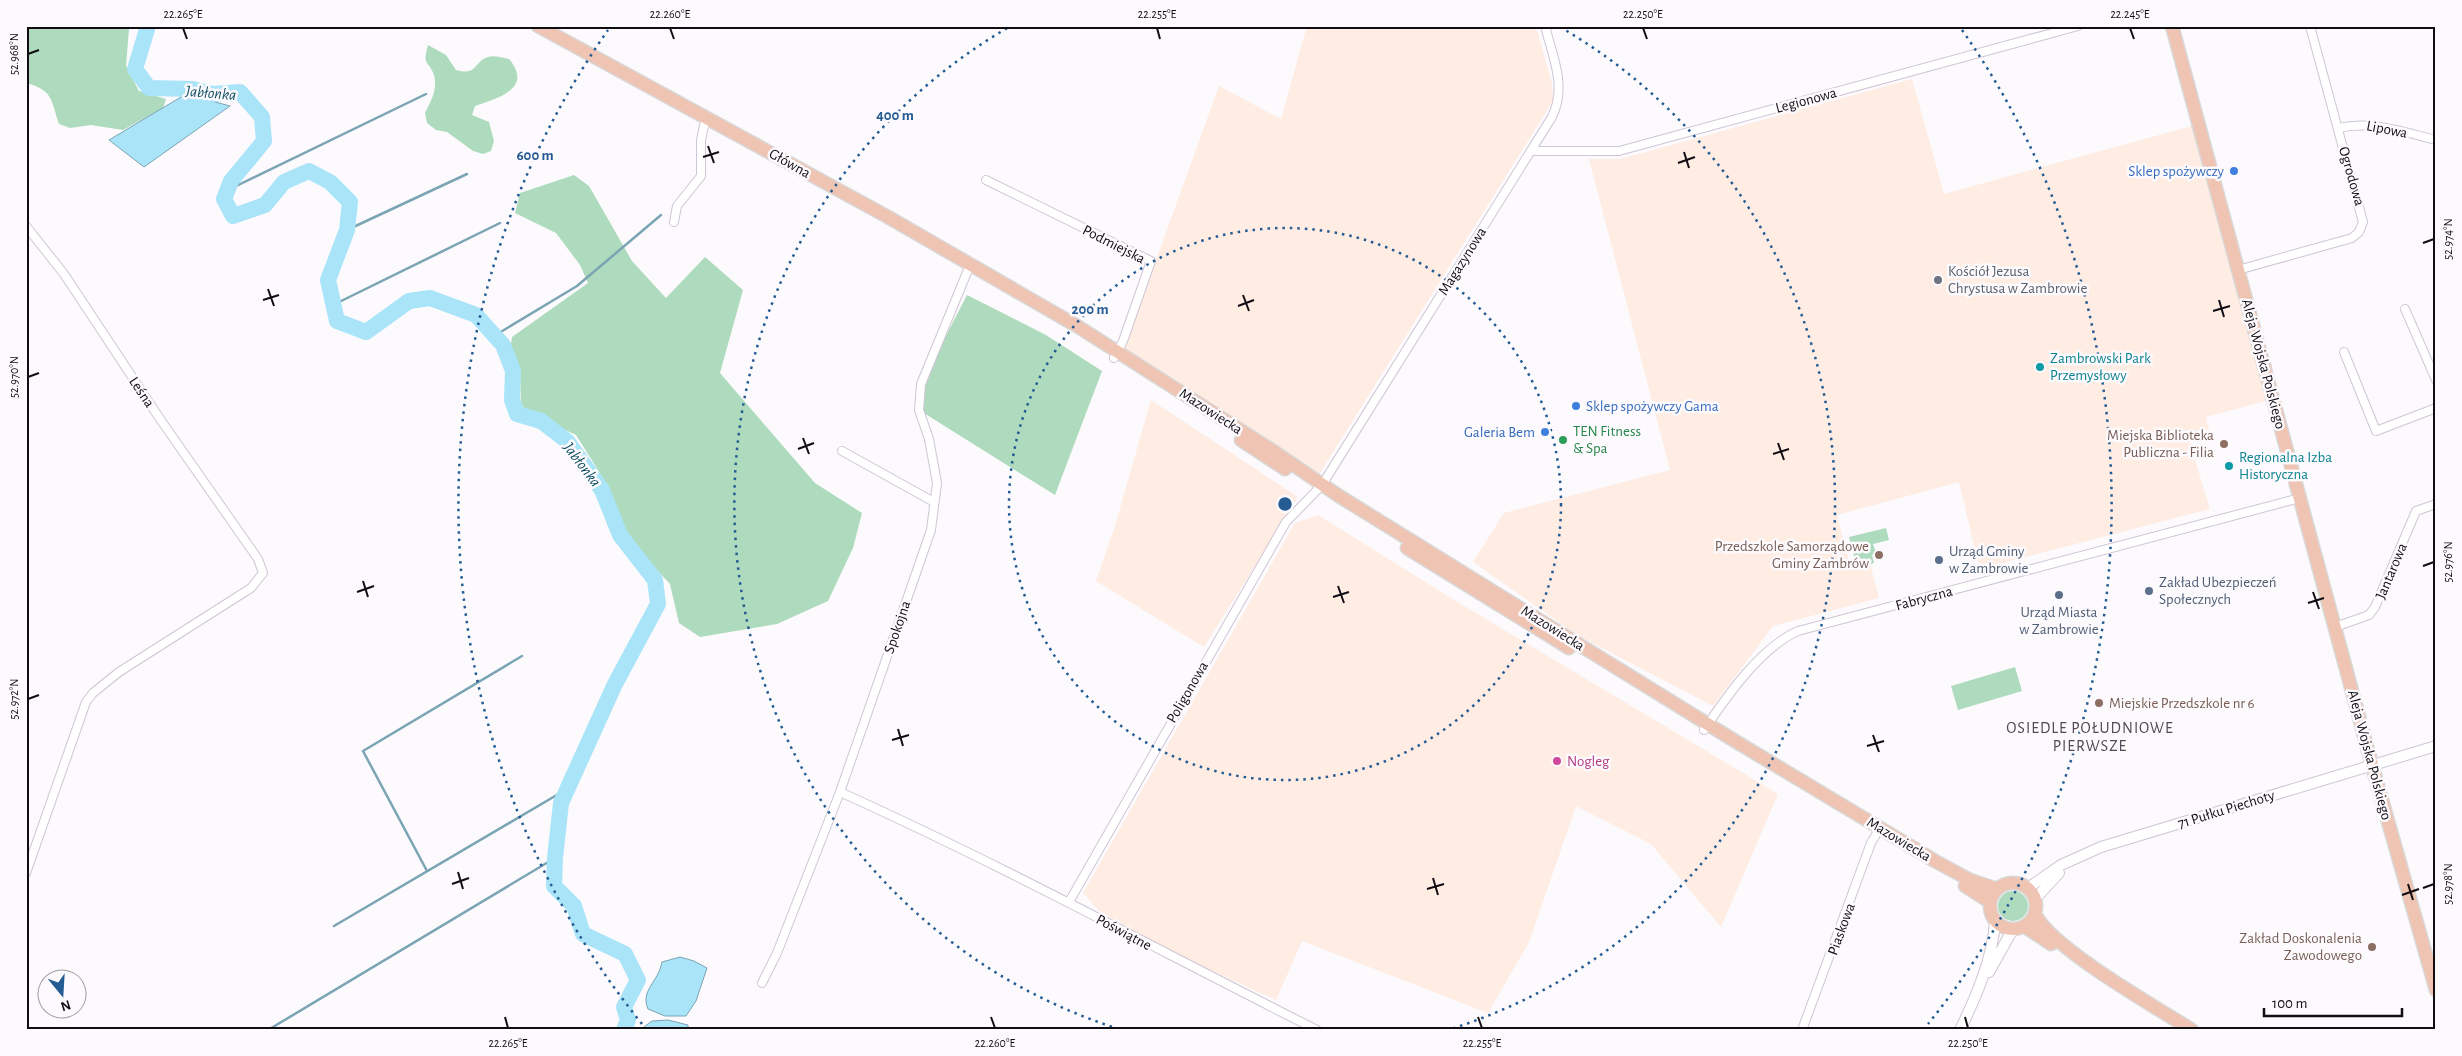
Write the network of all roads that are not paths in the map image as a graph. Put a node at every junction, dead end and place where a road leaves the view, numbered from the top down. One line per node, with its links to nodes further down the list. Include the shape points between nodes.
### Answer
1 (538, 26): 6 (main road, Główna)
2 (1545, 26): 9 (street, Magazynowa, via 1560,94 1555,110)
3 (2078, 26): 9 (street, Legionowa, via 1619,151)
4 (2172, 26): 14 (main road, Aleja Wojska Polskiego)
5 (2310, 26): 7 (street, Ogrodowa)
6 (706, 117): 11 (street, via 701,140 701,176 677,206); 13 (main road, Główna)
7 (2338, 128): 8 (street, Lipowa, via 2373,125); 14 (street, Ogrodowa, via 2362,211 2363,222 2359,232 2352,238)
8 (2436, 140)
9 (1531, 151): 21 (street, Magazynowa)
10 (986, 180): 17 (street, Podmiejska, via 1151,261)
11 (674, 222)
12 (26, 226): 31 (street, Leśna, via 64,274 258,559 262,574 251,588 119,672 93,693 86,702)
13 (970, 265): 17 (main road, Główna, via 1040,306 1070,330); 23 (street, Spokojna, via 921,384 919,410 929,439 937,482)
14 (2238, 270): 22 (main road, Aleja Wojska Polskiego)
15 (2405, 309): 18 (street)
16 (2344, 352): 19 (street, via 2376,431)
17 (1116, 355): 21 (main road, Mazowiecka)
18 (2436, 380)
19 (2436, 408)
20 (842, 451): 23 (street)
21 (1319, 488): 26 (main road, Mazowiecka, via 1446,574); 34 (street, Poligonowa, via 1286,522)
22 (2300, 498): 25 (main road, Aleja Wojska Polskiego); 26 (street, Fabryczna, via 1798,631 1765,654)
23 (934, 502): 29 (street, Spokojna, via 931,530)
24 (2436, 504): 25 (street, Jantarowa, via 2416,511 2370,615)
25 (2335, 626): 28 (main road, Aleja Wojska Polskiego)
26 (1706, 727): 30 (main road, Mazowiecka)
27 (2436, 746): 28 (street, 71 Pułku Piechoty)
28 (2372, 765): 33 (street, 71 Pułku Piechoty, via 2145,833 2081,856); 39 (main road, Aleja Wojska Polskiego)
29 (840, 792): 34 (street, Poświątne); 40 (street, Spokojna)
30 (1878, 831): 32 (main road, Mazowiecka, via 1970,880); 35 (main road, Mazowiecka); 44 (street, Piaskowa)
31 (26, 873)
32 (1998, 889): 33 (main road, via 2015,883); 35 (main road)
33 (2031, 893): 36 (main road)
34 (1069, 902): 43 (street, Poświątne)
35 (1990, 902): 37 (main road)
36 (2035, 914): 38 (main road); 47 (main road, via 2045,929 2071,951)
37 (1995, 921): 38 (main road, via 2003,927); 42 (street, via 1994,940)
38 (2019, 928): 42 (street, via 2004,943); 46 (main road)
39 (2434, 975): 41 (main road, Aleja Wojska Polskiego)
40 (762, 984)
41 (2436, 990)
42 (1973, 1004): 45 (street)
43 (1317, 1030)
44 (1802, 1030)
45 (1960, 1030)
46 (2178, 1030)
47 (2192, 1030)

